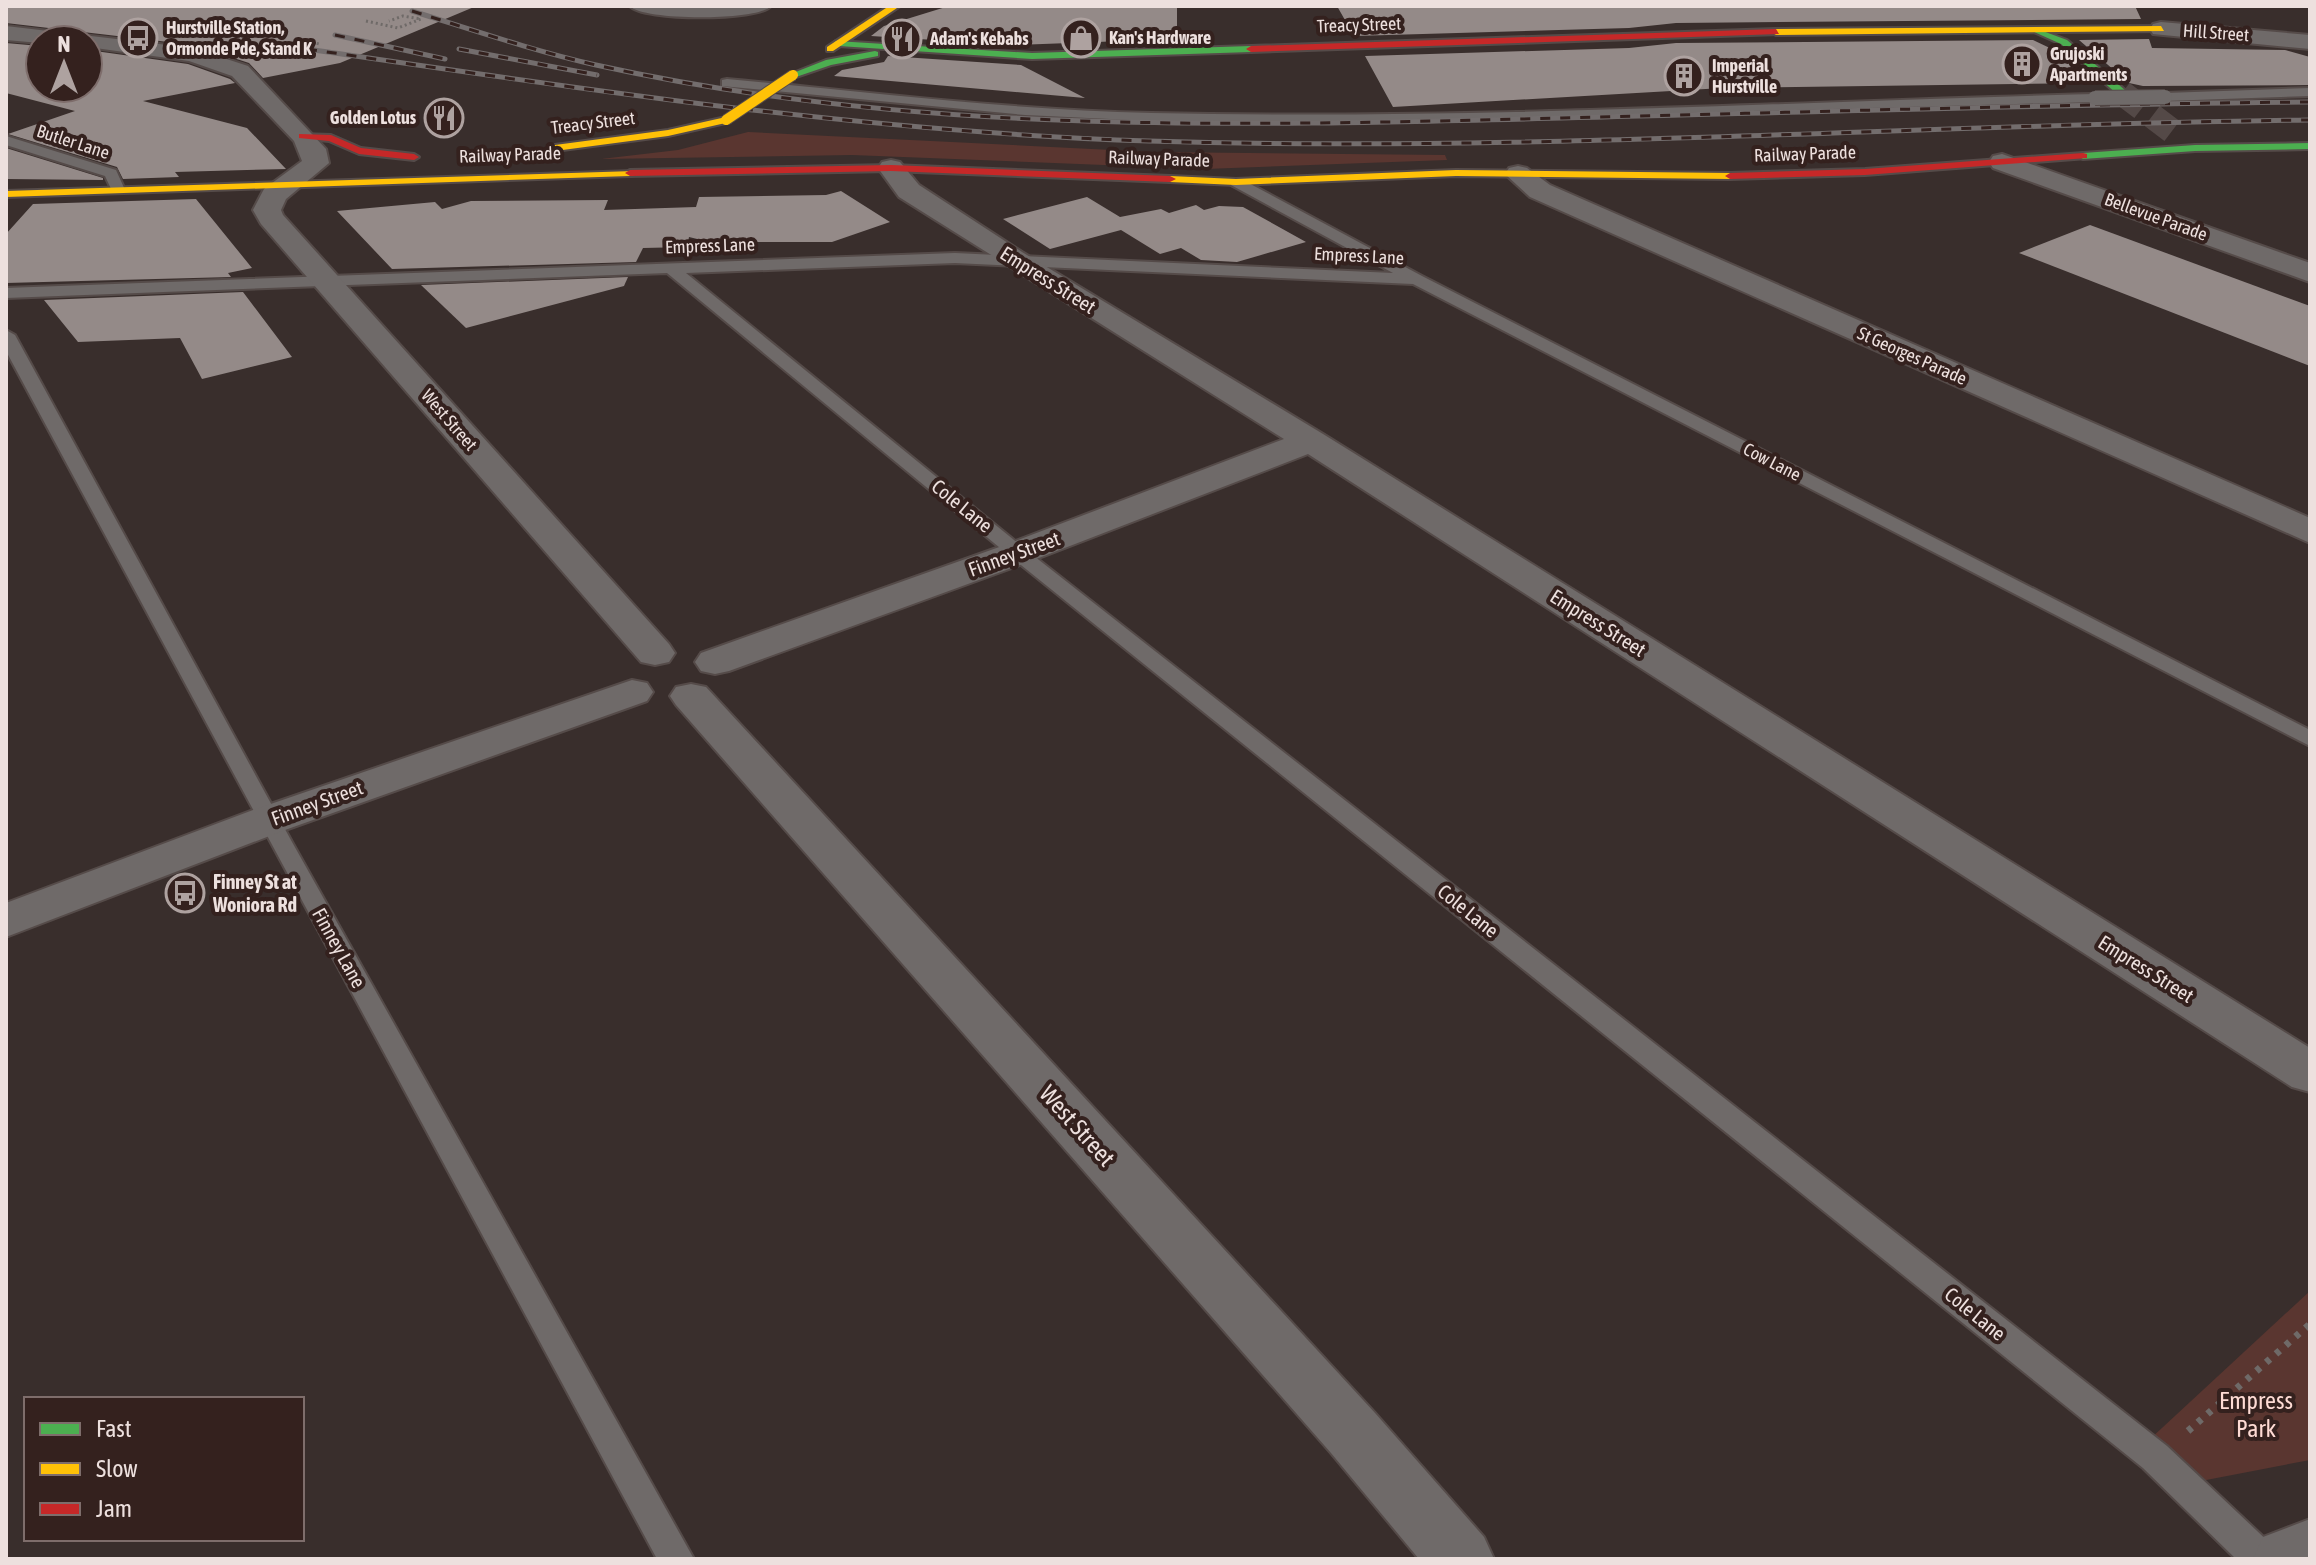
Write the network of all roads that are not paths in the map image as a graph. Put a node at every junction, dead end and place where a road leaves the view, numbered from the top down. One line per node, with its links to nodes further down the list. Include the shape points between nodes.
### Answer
1 (641, 6): 2 (street, via 693,11)
2 (760, 6)
3 (895, 6): 13 (street)
4 (2208, 10): 7 (street, Hill Street)
5 (1565, 17): 10 (street, via 1607,31)
6 (2167, 21): 7 (street, Hill Street); 8 (street, Treacy Street); 15 (street, via 2078,42)
7 (2230, 26): 12 (street, Hill Street)
8 (2042, 31): 9 (street, Treacy Street); 9 (street, via 1970,10 1973,26); 15 (street, via 2064,42)
9 (1934, 32): 10 (street, Treacy Street); 15 (street, via 2024,39)
10 (1676, 33): 14 (street, Treacy Street, via 1059,56)
11 (104, 42): 22 (street, via 185,53 240,71)
12 (2310, 42)
13 (839, 43): 14 (street, Treacy Street); 16 (street, Treacy Street)
14 (930, 51): 16 (street, via 847,58)
15 (2078, 58): 19 (street)
16 (793, 75): 20 (street, Treacy Street, bridge)
17 (727, 83): 18 (lane, bridge, via 1025,111 1168,117 1379,117)
18 (2310, 92)
19 (2122, 93)
20 (726, 120): 26 (street, Treacy Street); 31 (street, Treacy Street, via 693,136 585,155)
21 (2172, 131): 25 (street)
22 (303, 136): 27 (street, via 331,138 359,151); 35 (street, via 316,163)
23 (6, 140): 36 (lane, Butler Lane, via 111,173)
24 (2310, 146): 25 (street, Railway Parade)
25 (2195, 148): 29 (street, Railway Parade)
26 (538, 150)
27 (435, 158)
28 (465, 160): 33 (street)
29 (2002, 162): 32 (street, Railway Parade, via 1798,175); 40 (street, Bellevue Parade)
30 (891, 168): 31 (street, Railway Parade); 34 (street, Railway Parade); 38 (street, Empress Street, via 909,191)
31 (545, 173): 33 (street, Railway Parade)
32 (1518, 174): 34 (street, Railway Parade); 46 (street, St Georges Parade, via 1540,191)
33 (371, 180): 35 (street, Railway Parade)
34 (1236, 182): 41 (lane, Cow Lane)
35 (286, 184): 36 (street, Railway Parade); 42 (street, West Street, via 267,210)
36 (118, 190): 37 (street, Railway Parade)
37 (6, 194)
38 (1012, 258): 39 (lane, Empress Lane); 41 (lane, Empress Lane); 45 (street, Empress Street)
39 (670, 268): 42 (lane, Empress Lane); 47 (lane, Cole Lane)
40 (2310, 273)
41 (1416, 279): 51 (lane, Cow Lane)
42 (326, 281): 43 (lane, Empress Lane); 48 (street, West Street)
43 (6, 293)
44 (6, 335): 52 (lane, Finney Lane)
45 (1311, 441): 47 (street, Finney Street); 54 (street, Empress Street)
46 (2310, 532)
47 (1018, 553): 49 (street, Finney Street); 58 (lane, Cole Lane, via 2155,1457)
48 (655, 653): 49 (street, via 702,652); 50 (street, via 632,665 626,675)
49 (703, 679): 50 (street, Finney Street, via 658,701); 57 (street, West Street)
50 (632, 692): 52 (street, Finney Street)
51 (2310, 739)
52 (269, 820): 53 (street, Finney Street); 56 (lane, Finney Lane)
53 (6, 921)
54 (2310, 1073)
55 (2310, 1550): 59 (street)
56 (676, 1559)
57 (1461, 1559)
58 (2261, 1559)
59 (2286, 1559)

